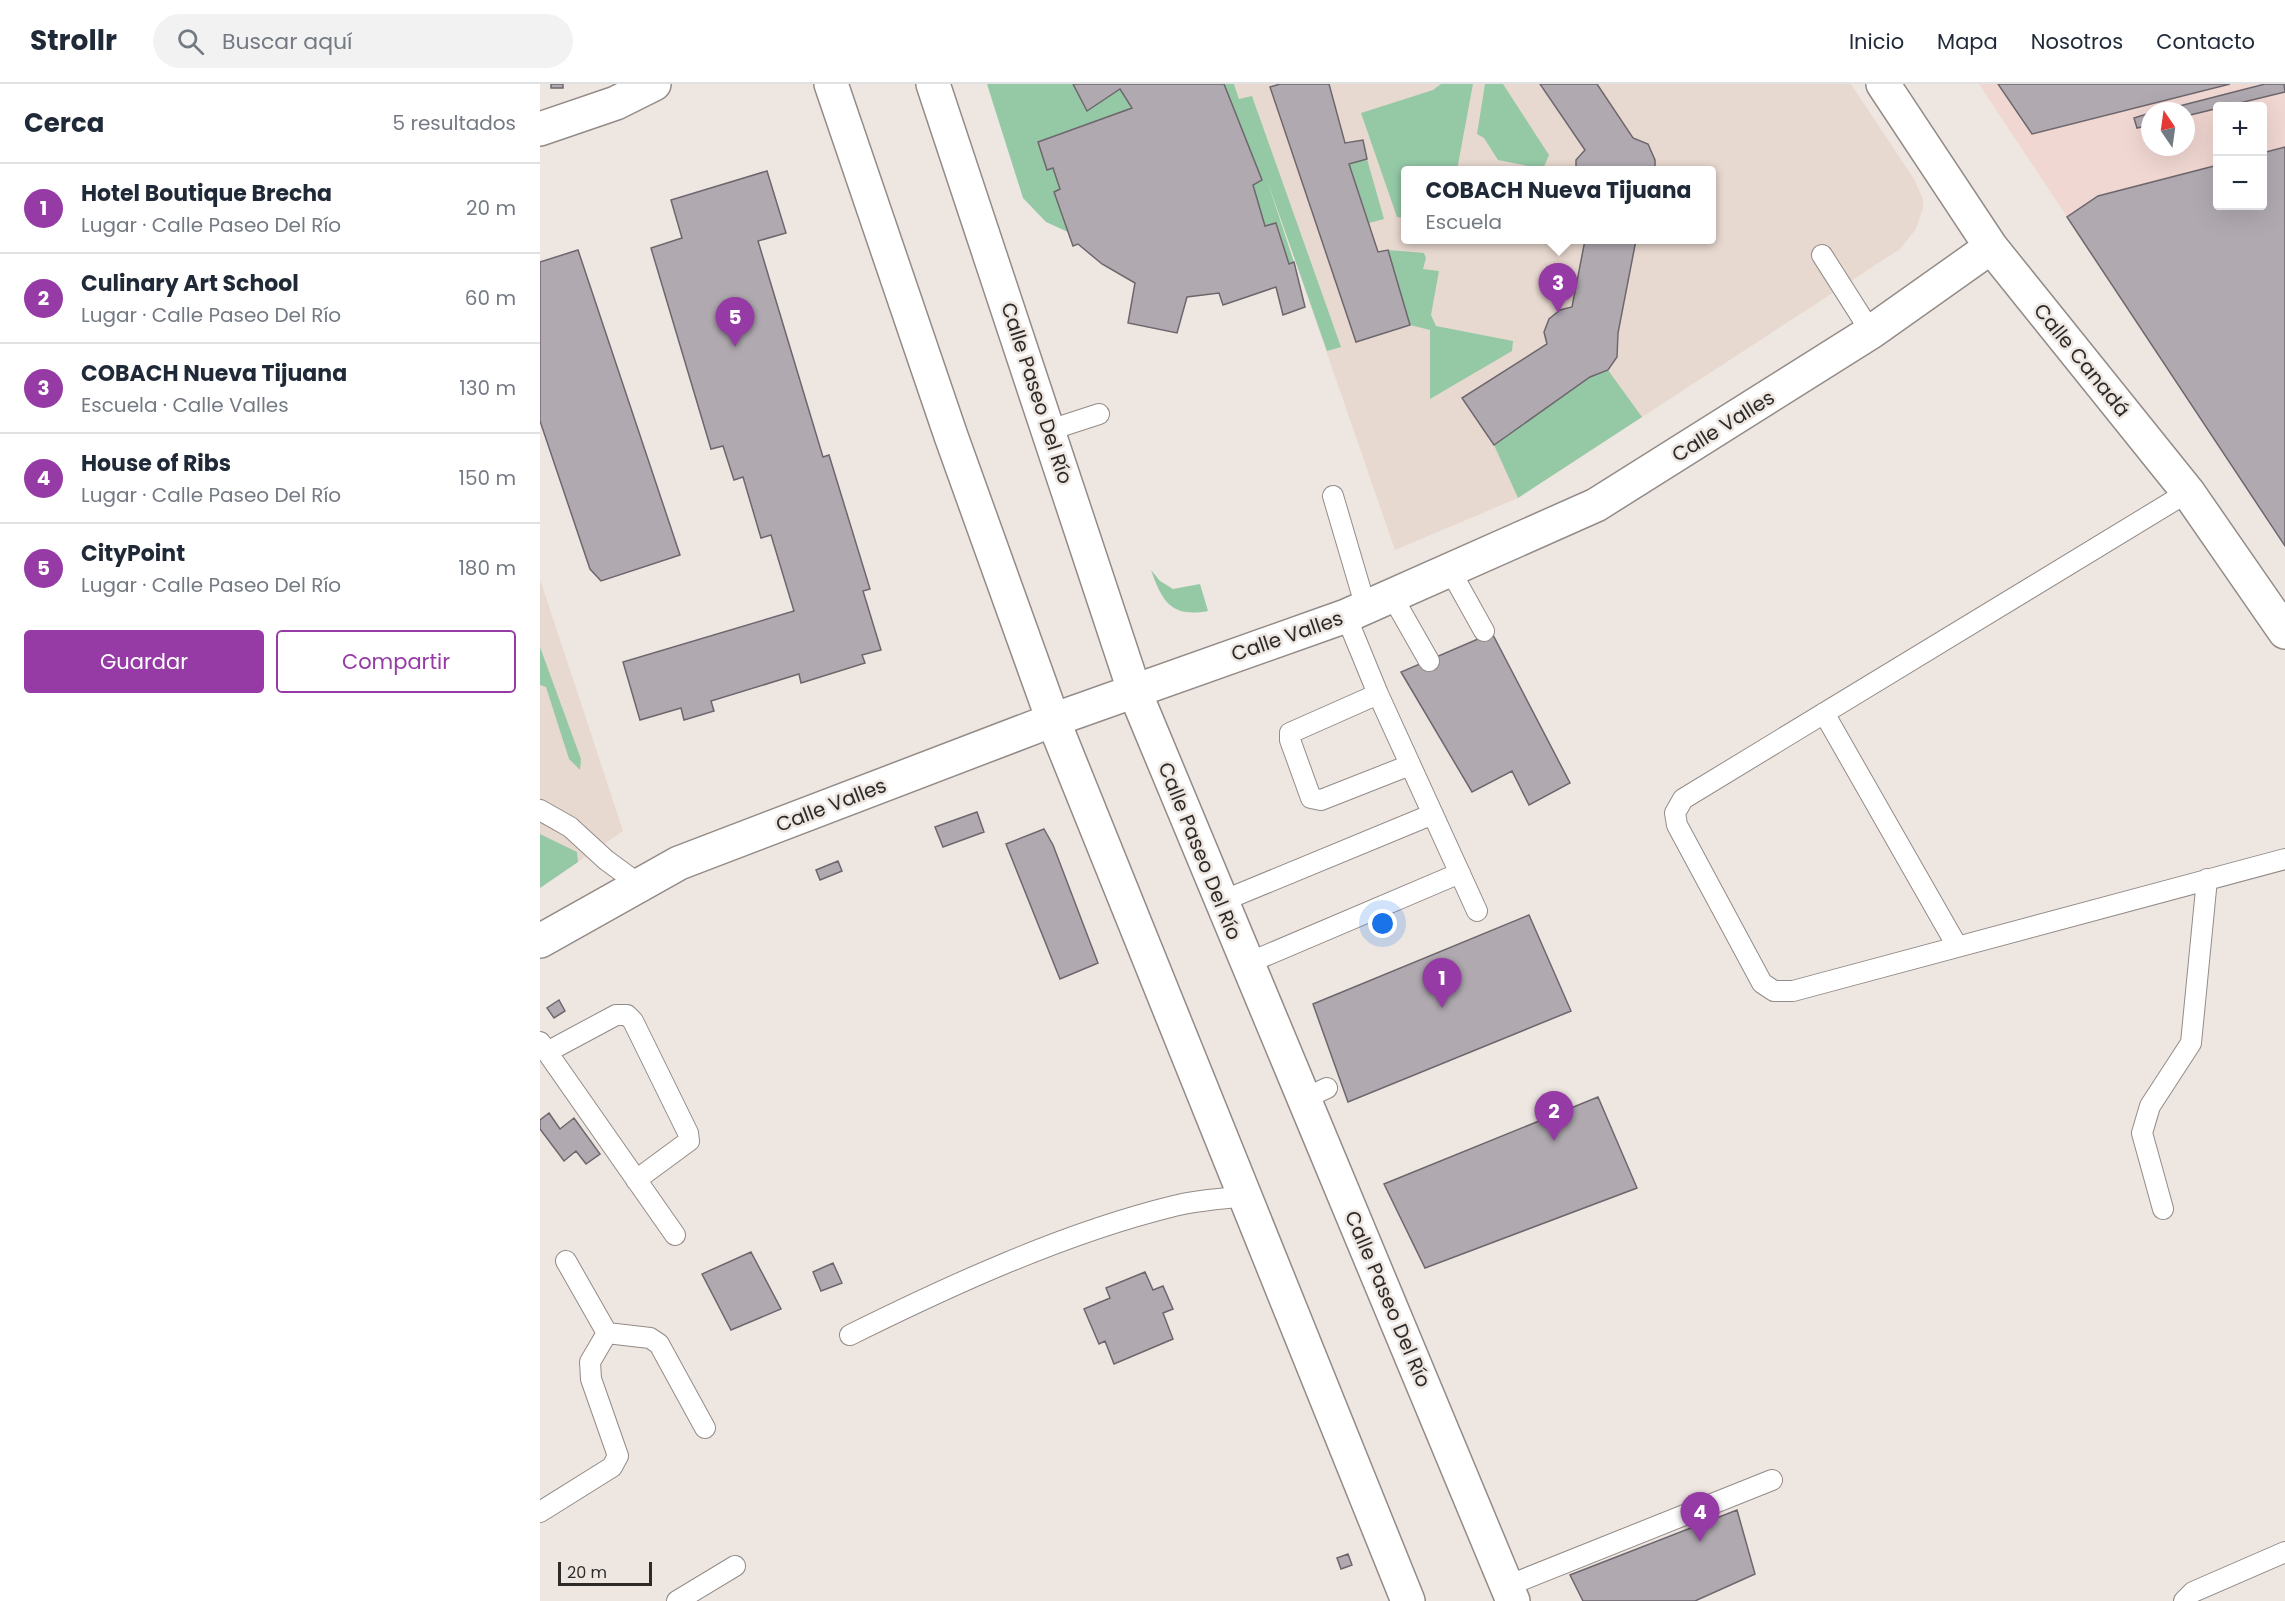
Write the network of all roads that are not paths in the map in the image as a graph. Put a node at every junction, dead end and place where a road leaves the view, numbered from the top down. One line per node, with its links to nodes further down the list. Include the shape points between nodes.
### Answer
1 (654, 84): 5 (main road, via 616,103)
2 (831, 84): 21 (main road)
3 (933, 84): 10 (main road, Calle Paseo Del Río)
4 (1883, 84): 6 (main road, Calle Canadá)
5 (540, 129)
6 (1991, 247): 8 (main road, Calle Valles); 11 (main road, Calle Canadá)
7 (1822, 255): 8 (lane)
8 (1871, 332): 13 (main road, Calle Valles, via 1596,505)
9 (1099, 414): 10 (lane)
10 (1050, 430): 18 (main road, Calle Paseo Del Río)
11 (2188, 492): 16 (main road, Calle Canadá); 20 (lane)
12 (1333, 496): 14 (lane)
13 (1450, 570): 14 (main road, Calle Valles); 15 (lane)
14 (1368, 607): 17 (lane); 18 (main road, Calle Valles); 19 (lane)
15 (1484, 631)
16 (2285, 632)
17 (1429, 661)
18 (1134, 690): 21 (main road, Calle Valles); 29 (main road, Calle Paseo Del Río)
19 (1378, 694): 22 (lane); 22 (lane, via 1290,733 1311,798 1321,800)
20 (1824, 713): 32 (lane); 32 (lane, via 1683,799 1675,813 1677,825 1762,983 1774,991 1793,991)
21 (1053, 720): 28 (main road, Calle Valles, via 679,863); 36 (main road)
22 (1410, 765): 24 (lane)
23 (540, 810): 28 (lane, via 570,827)
24 (1433, 814): 26 (lane); 29 (lane)
25 (2285, 859): 27 (lane)
26 (1460, 873): 30 (lane); 33 (lane)
27 (2207, 879): 32 (lane); 37 (lane, via 2190,1043 2150,1106 2142,1133)
28 (639, 885): 31 (main road, Calle Valles)
29 (1220, 902): 33 (main road, Calle Paseo Del Río)
30 (1477, 911)
31 (540, 941)
32 (1957, 946)
33 (1246, 964): 47 (main road, Calle Paseo Del Río, via 1315,1094)
34 (543, 1047): 35 (lane); 35 (lane, via 615,1015 627,1015 633,1021 689,1141)
35 (636, 1180): 38 (lane)
36 (1246, 1196): 41 (lane, via 1176,1206 1118,1222 925,1298); 49 (main road)
37 (2163, 1209)
38 (675, 1235)
39 (566, 1261): 40 (lane)
40 (607, 1333): 42 (lane, via 650,1338 659,1344); 44 (lane, via 590,1362 591,1379 618,1456 612,1467)
41 (850, 1335)
42 (705, 1428)
43 (1772, 1480): 47 (lane)
44 (540, 1512)
45 (2285, 1552): 50 (lane, via 2193,1592)
46 (735, 1566): 48 (lane)
47 (1510, 1594)
48 (677, 1601)
49 (1408, 1601)
50 (2184, 1601)

